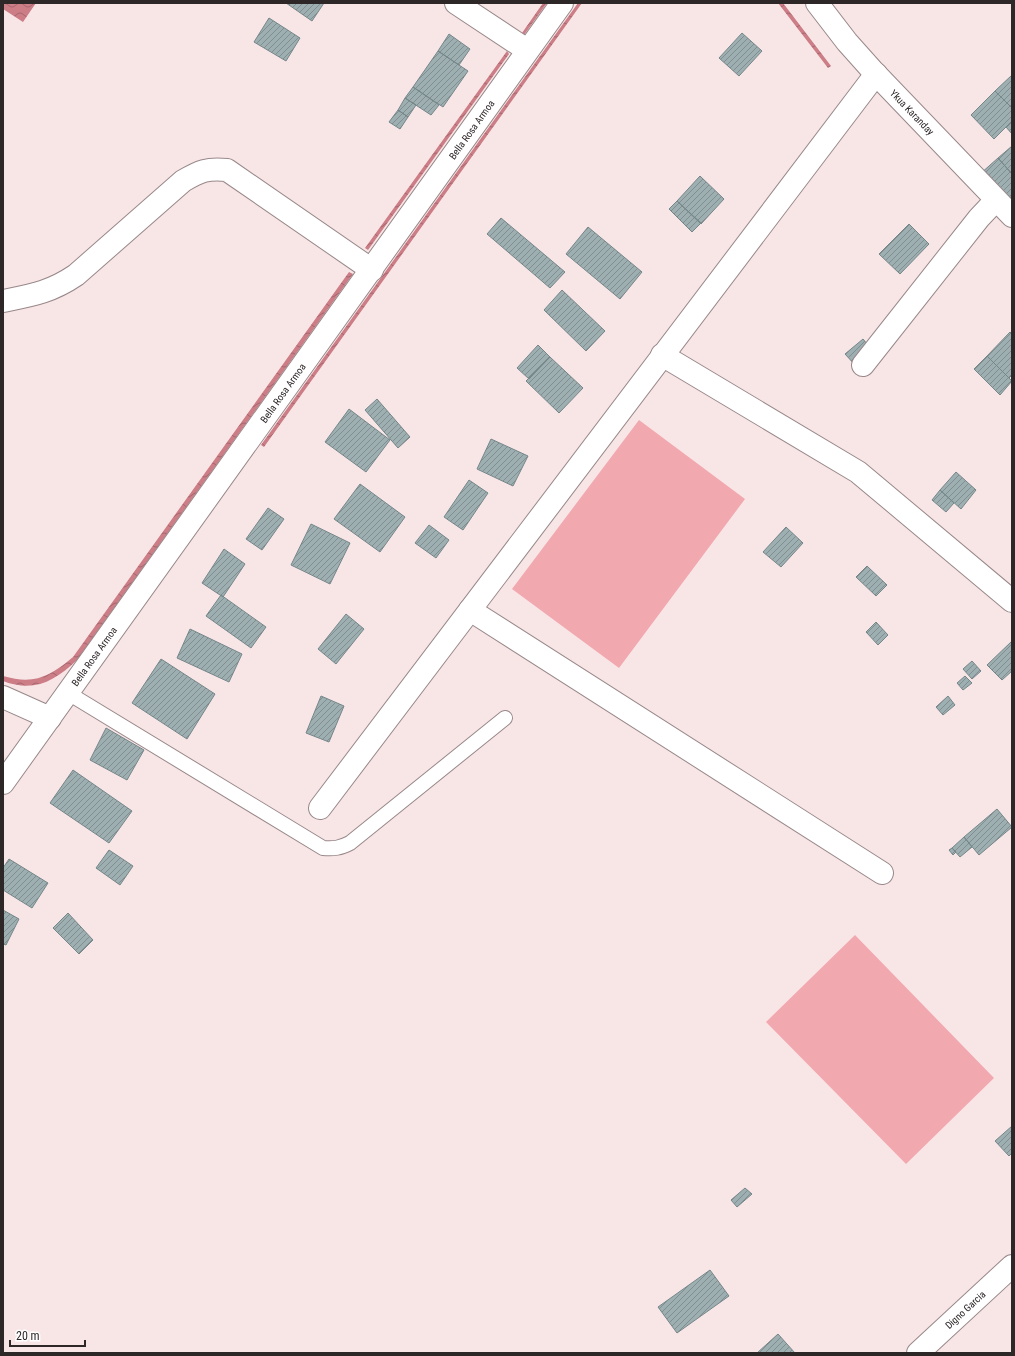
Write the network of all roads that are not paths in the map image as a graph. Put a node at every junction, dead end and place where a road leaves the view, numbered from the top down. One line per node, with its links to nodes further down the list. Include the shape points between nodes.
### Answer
1 (456, 3): 4 (street)
2 (562, 3): 4 (street, Bella Rosa Armoa)
3 (817, 3): 5 (street, Ykua Karanday)
4 (528, 50): 8 (street, Bella Rosa Armoa)
5 (876, 74): 6 (street, Ykua Karanday); 10 (street)
6 (996, 200): 7 (street, Ykua Karanday); 11 (street)
7 (1012, 216)
8 (372, 270): 9 (street, via 227,170 211,169 194,174 183,181 76,275 62,284 43,293); 14 (street, Bella Rosa Armoa)
9 (3, 301)
10 (662, 355): 12 (street, via 858,472); 13 (street)
11 (863, 365)
12 (1012, 601)
13 (470, 610): 19 (street); 20 (street)
14 (68, 693): 16 (street, Bella Rosa Armoa); 17 (lane, via 323,848 334,849 350,843)
15 (3, 697): 16 (street)
16 (50, 718): 18 (street, Bella Rosa Armoa)
17 (505, 718)
18 (3, 783)
19 (320, 808)
20 (882, 873)
21 (1012, 1266): 22 (street, Digno Garcia)
22 (918, 1353)

